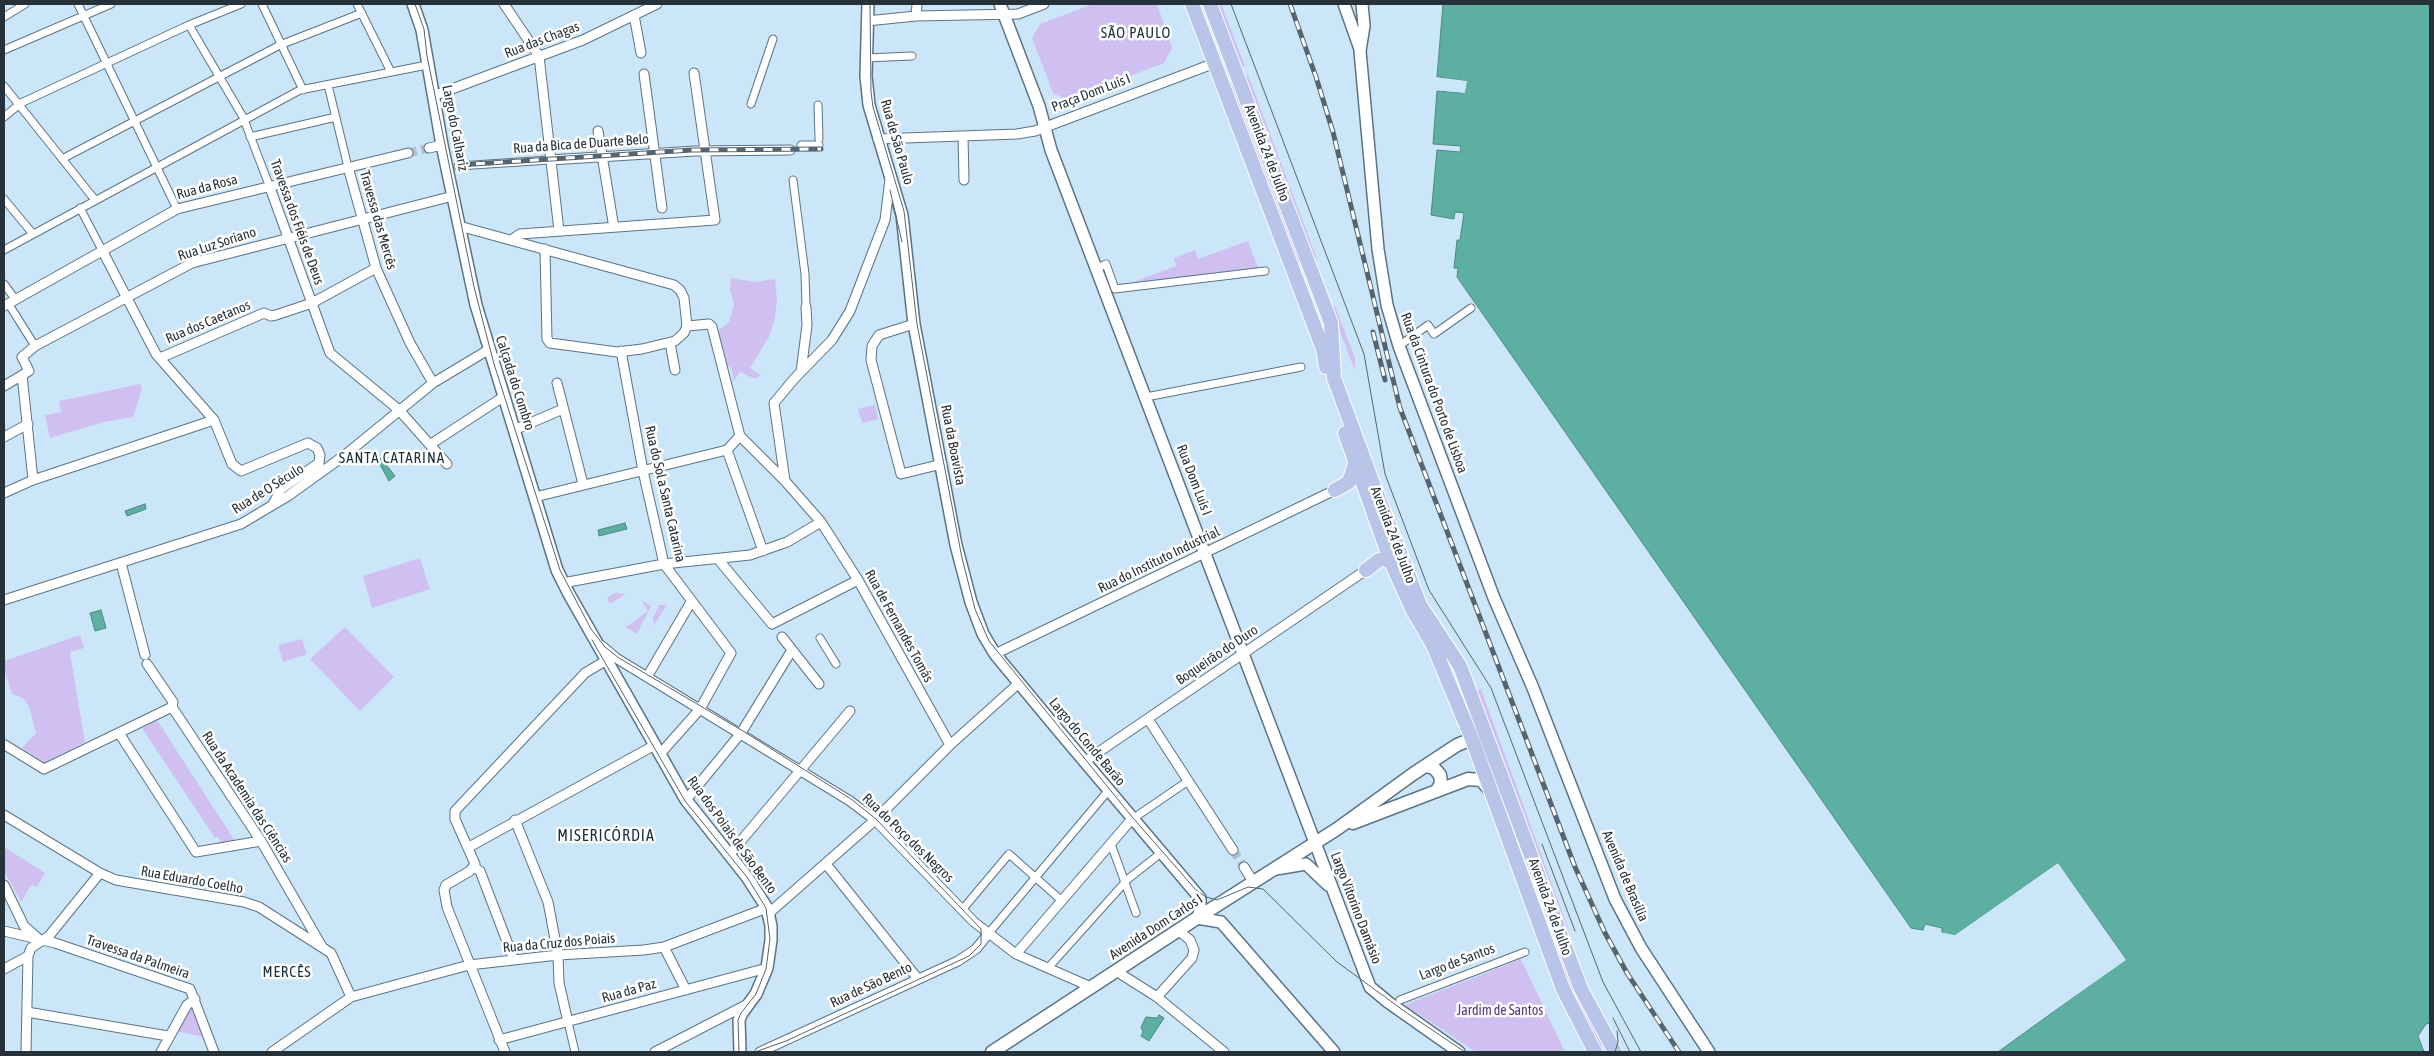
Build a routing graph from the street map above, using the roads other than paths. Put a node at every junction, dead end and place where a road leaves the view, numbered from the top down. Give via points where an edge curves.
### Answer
1 (25, 4) edge
2 (78, 4) edge
3 (111, 4) edge
4 (241, 4) edge
5 (262, 4) edge
6 (357, 4) edge
7 (413, 4) edge
8 (504, 4) edge
9 (868, 4) edge
10 (917, 4) edge
11 (1044, 4) edge
12 (1192, 4) edge
13 (1210, 4) edge
14 (1344, 4) edge
15 (1362, 4) edge
16 (652, 5) edge
17 (1002, 9) edge
18 (362, 13) junction
19 (634, 15) junction
20 (84, 16) junction
21 (916, 16) junction
22 (4, 17) edge
23 (867, 21) junction
24 (189, 25) junction
25 (772, 39) dead end
26 (280, 45) junction
27 (4, 50) edge
28 (1360, 51) junction
29 (640, 53) dead end
30 (540, 56) junction
31 (912, 56) dead end
32 (1231, 56) junction
33 (866, 58) junction
34 (1215, 63) junction
35 (106, 64) junction
36 (427, 65) junction
37 (391, 72) junction
38 (694, 73) dead end
39 (644, 74) dead end
40 (220, 76) junction
41 (328, 85) junction
42 (4, 86) edge
43 (303, 90) junction
44 (433, 96) junction
45 (751, 104) dead end
46 (19, 105) junction
47 (818, 105) dead end
48 (4, 117) edge
49 (336, 117) junction
50 (135, 120) junction
51 (244, 121) junction
52 (1045, 127) junction
53 (598, 131) dead end
54 (963, 136) junction
55 (250, 137) junction
56 (878, 139) junction
57 (442, 145) junction
58 (801, 145) dead end
59 (429, 148) tunnel mouth
60 (790, 150) dead end
61 (705, 152) junction
62 (408, 153) tunnel mouth
63 (654, 154) junction
64 (602, 156) junction
65 (62, 159) junction
66 (550, 160) junction
67 (458, 166) dead end
68 (158, 167) junction
69 (348, 167) junction
70 (891, 176) junction
71 (793, 180) dead end
72 (964, 180) dead end
73 (269, 186) junction
74 (453, 196) junction
75 (897, 198) joint
76 (4, 199) edge
77 (95, 200) junction
78 (80, 208) junction
79 (662, 208) dead end
80 (177, 209) junction
81 (361, 219) junction
82 (613, 222) dead end
83 (459, 226) junction
84 (559, 231) junction
85 (33, 234) junction
86 (288, 237) junction
87 (513, 239) junction
88 (544, 249) junction
89 (4, 250) edge
90 (102, 250) junction
91 (376, 268) junction
92 (1097, 268) junction
93 (1265, 271) dead end
94 (4, 284) edge
95 (127, 296) junction
96 (9, 302) edge
97 (312, 303) junction
98 (806, 307) joint
99 (1471, 308) dead end
100 (914, 324) junction
101 (687, 326) junction
102 (670, 343) junction
103 (35, 346) junction
104 (1399, 346) junction
105 (488, 350) junction
106 (621, 351) junction
107 (160, 358) junction
108 (1301, 367) dead end
109 (675, 370) dead end
110 (801, 372) junction
111 (26, 373) junction
112 (433, 383) junction
113 (557, 383) dead end
114 (4, 386) edge
115 (503, 397) junction
116 (1146, 397) junction
117 (563, 408) junction
118 (399, 410) junction
119 (214, 420) junction
120 (28, 424) junction
121 (514, 430) junction
122 (740, 436) junction
123 (4, 437) edge
124 (431, 444) junction
125 (727, 450) junction
126 (447, 464) dead end
127 (942, 464) junction
128 (1355, 464) junction
129 (643, 470) junction
130 (33, 480) junction
131 (785, 480) junction
132 (582, 484) junction
133 (1335, 490) joint
134 (4, 493) edge
135 (535, 497) junction
136 (272, 506) junction
137 (821, 522) junction
138 (763, 551) junction
139 (1205, 553) junction
140 (718, 559) junction
141 (1391, 562) junction
142 (121, 563) junction
143 (664, 564) junction
144 (1366, 570) joint
145 (561, 580) junction
146 (858, 580) junction
147 (4, 600) edge
148 (691, 602) junction
149 (589, 630) joint
150 (782, 637) dead end
151 (820, 638) dead end
152 (792, 650) junction
153 (996, 654) junction
154 (1243, 654) junction
155 (610, 658) junction
156 (836, 664) dead end
157 (648, 678) junction
158 (1019, 683) junction
159 (819, 684) dead end
160 (1537, 700) joint
161 (172, 707) junction
162 (700, 709) junction
163 (850, 711) dead end
164 (1148, 719) junction
165 (120, 733) junction
166 (742, 733) junction
167 (1472, 739) junction
168 (950, 745) junction
169 (4, 746) edge
170 (658, 749) junction
171 (1492, 750) junction
172 (1084, 762) junction
173 (1425, 766) junction
174 (802, 770) junction
175 (1188, 781) junction
176 (1437, 790) junction
177 (1108, 791) junction
178 (686, 800) junction
179 (1496, 803) junction
180 (4, 815) edge
181 (515, 820) junction
182 (875, 820) junction
183 (1131, 820) junction
184 (1337, 829) junction
185 (261, 841) junction
186 (1315, 843) junction
187 (1111, 844) junction
188 (468, 847) junction
189 (1233, 850) tunnel mouth
190 (1161, 853) junction
191 (730, 854) junction
192 (826, 864) junction
193 (474, 867) junction
194 (1244, 867) tunnel mouth
195 (1276, 869) junction
196 (100, 873) junction
197 (1036, 877) junction
198 (1125, 882) junction
199 (1254, 883) junction
200 (4, 885) edge
201 (1332, 890) junction
202 (1062, 901) junction
203 (962, 910) junction
204 (767, 911) junction
205 (1136, 913) dead end
206 (1196, 918) junction
207 (1178, 930) junction
208 (4, 932) edge
209 (988, 934) junction
210 (40, 940) junction
211 (323, 947) junction
212 (664, 947) junction
213 (1525, 952) dead end
214 (1016, 954) junction
215 (558, 955) junction
216 (28, 956) junction
217 (514, 960) junction
218 (469, 965) junction
219 (767, 968) junction
220 (1048, 968) junction
221 (4, 969) edge
222 (1116, 971) junction
223 (918, 978) junction
224 (1091, 987) junction
225 (686, 990) junction
226 (351, 997) junction
227 (1157, 997) junction
228 (195, 999) junction
229 (1400, 1000) dead end
230 (749, 1004) junction
231 (27, 1012) junction
232 (568, 1022) junction
233 (168, 1036) junction
234 (499, 1040) junction
235 (1212, 1049) edge
236 (26, 1052) edge
237 (161, 1052) edge
238 (214, 1052) edge
239 (272, 1052) edge
240 (505, 1052) edge
241 (575, 1052) edge
242 (655, 1052) edge
243 (740, 1052) edge
244 (760, 1052) edge
245 (992, 1052) edge
246 (1224, 1052) edge
247 (1334, 1052) edge
248 (1459, 1052) edge
249 (1595, 1052) edge
250 (1612, 1052) edge
251 (1709, 1052) edge

1 - 22 street
2 - 20 street
3 - 20 street
4 - 24 street
5 - 26 street
6 - 18 street
7 - 36 street, Largo do Calhariz via 422,30
8 - 30 street
9 - 23 street, Rua de São Paulo
10 - 21 street
11 - 17 street via 1018,14
12 - 34 main road, Avenida 24 de Julho
13 - 32 main road, Avenida 24 de Julho
14 - 28 street, Rua da Cintura do Porto de Lisboa
15 - 28 street, Rua da Cintura do Porto de Lisboa via 1364,26
16 - 19 street, Rua das Chagas
17 - 21 street
17 - 52 street, Praça Dom Luís I
18 - 26 street
18 - 37 street
19 - 29 street
19 - 30 street, Rua das Chagas via 583,40
20 - 27 street
20 - 35 street
21 - 23 street
23 - 33 street, Rua de São Paulo
24 - 35 street
24 - 40 street, Travessa dos Fiéis de Deus
25 - 45 street
26 - 40 street
26 - 43 street
28 - 104 street, Rua da Cintura do Porto de Lisboa via 1378,249
30 - 44 street, Rua das Chagas
30 - 66 street
31 - 33 street
32 - 34 main road
32 - 171 main road, Avenida 24 de Julho via 1331,323 1334,378 1372,481 1420,605 1460,666
33 - 56 street, Rua de São Paulo via 869,105
34 - 52 street, Praça Dom Luís I
34 - 128 main road, Avenida 24 de Julho via 1323,349 1330,387
35 - 46 street
35 - 50 street
36 - 37 street
36 - 44 street, Largo do Calhariz
37 - 41 street
38 - 61 street
39 - 63 street
40 - 50 street
40 - 51 street, Travessa dos Fiéis de Deus
41 - 43 street
41 - 49 street, Travessa das Mercês
42 - 46 street
43 - 51 street
44 - 57 street, Largo do Calhariz
46 - 48 street
46 - 65 street
47 - 58 street via 819,142
49 - 55 street
49 - 69 street, Travessa das Mercês
50 - 65 street
50 - 68 street
51 - 55 street, Travessa dos Fiéis de Deus
51 - 68 street
52 - 54 street via 1017,134
52 - 92 street, Rua Dom Luís I
53 - 64 street
54 - 56 street
54 - 72 street
55 - 73 street, Travessa dos Fiéis de Deus
56 - 70 street, Rua de São Paulo
57 - 59 street
57 - 74 street, Largo do Calhariz
60 - 61 street, Rua da Bica de Duarte Belo
61 - 63 street, Rua da Bica de Duarte Belo
61 - 84 street via 715,220
62 - 69 street, Rua da Rosa
63 - 64 street, Rua da Bica de Duarte Belo
63 - 79 street
64 - 66 street, Rua da Bica de Duarte Belo
64 - 82 street
65 - 77 street
66 - 67 street, Rua da Bica de Duarte Belo
66 - 84 street
68 - 77 street
68 - 80 street
69 - 73 street, Rua da Rosa
69 - 81 street, Travessa das Mercês
70 - 75 street, Rua de São Paulo
70 - 110 street via 884,220 850,311 832,340
71 - 98 street
73 - 80 street, Rua da Rosa
73 - 86 street, Travessa dos Fiéis de Deus
74 - 81 street, Rua Luz Soriano
74 - 83 street, Calçada do Combro
75 - 100 street, Rua da Boavista via 904,231
76 - 85 street
77 - 78 street
78 - 85 street
78 - 90 street
80 - 90 street, Rua da Rosa
81 - 86 street, Rua Luz Soriano
81 - 91 street, Travessa das Mercês
83 - 87 street
83 - 105 street, Calçada do Combro
84 - 87 street via 520,234
85 - 89 street
86 - 95 street, Rua Luz Soriano via 192,263
86 - 97 street, Travessa dos Fiéis de Deus
87 - 88 street
88 - 101 street via 674,285 684,298
88 - 106 street via 548,342
90 - 95 street
90 - 96 street, Rua da Rosa
91 - 97 street, Rua dos Caetanos
91 - 112 street, Travessa das Mercês via 410,343
92 - 93 street via 1106,264 1115,289
92 - 116 street, Rua Dom Luís I
94 - 96 street
95 - 103 street, Rua Luz Soriano
95 - 107 street
96 - 103 street
97 - 107 street, Rua dos Caetanos via 276,315 264,313
97 - 118 street, Travessa dos Fiéis de Deus via 330,353
98 - 110 street
99 - 104 street via 1434,334 1428,326
100 - 127 street, Rua da Boavista
100 - 127 street via 879,335 872,346 870,360 901,474
101 - 102 street via 680,338
101 - 122 street via 709,324 712,327
102 - 106 street
102 - 109 street
103 - 111 street via 22,357
104 - 160 street, Rua da Cintura do Porto de Lisboa via 1494,598
105 - 112 street, Rua de O Século
105 - 115 street, Calçada do Combro
106 - 129 street, Rua do Sol a Santa Catarina
107 - 119 street
108 - 116 street
110 - 131 street via 774,403
111 - 114 street
111 - 120 street
112 - 118 street, Rua de O Século
113 - 117 street
115 - 121 street, Calçada do Combro
115 - 124 street
116 - 139 street, Rua Dom Luís I
117 - 121 street
117 - 132 street
118 - 124 street, Travessa dos Fiéis de Deus
118 - 136 street, Rua de O Século via 345,455
119 - 130 street
119 - 136 street via 232,464 241,470 308,443 317,448 319,463 281,488
120 - 123 street
120 - 130 street
121 - 135 street, Calçada do Combro
122 - 125 street
122 - 131 street, Rua de Fernandes Tomás
124 - 126 street, Travessa dos Fiéis de Deus
125 - 129 street
125 - 138 street
127 - 153 street, Rua da Boavista via 964,578 977,619
128 - 133 main road via 1349,482
128 - 141 main road, Avenida 24 de Julho
129 - 132 street
129 - 143 street, Rua do Sol a Santa Catarina
130 - 134 street
131 - 137 street, Rua de Fernandes Tomás
132 - 135 street
133 - 139 street, Rua do Instituto Industrial
135 - 145 street, Calçada do Combro
136 - 142 street, Rua de O Século via 240,524
137 - 138 street via 787,542
137 - 146 street, Rua de Fernandes Tomás
138 - 140 street
139 - 153 street, Rua do Instituto Industrial
139 - 154 street, Rua Dom Luís I
140 - 143 street
140 - 146 street via 772,624
141 - 144 main road via 1380,560
141 - 167 main road, Avenida 24 de Julho via 1412,609 1433,644
142 - 147 street, Rua de O Século
142 - 161 street, Rua da Academia das Ciências via 146,659
143 - 145 street
143 - 148 street, Rua do Sol a Santa Catarina
144 - 154 street, Boqueirão do Duro
145 - 149 street, Calçada do Combro
146 - 168 street, Rua de Fernandes Tomás
148 - 157 street
148 - 162 street, Rua do Sol a Santa Catarina via 731,653
149 - 155 street, Rua dos Poiais de São Bento
150 - 152 street
151 - 156 street
152 - 159 street
152 - 166 street
153 - 158 street, Rua da Boavista
154 - 164 street, Boqueirão do Duro
154 - 186 street, Rua Dom Luís I
155 - 157 street, Rua do Poço dos Negros
155 - 170 street, Rua dos Poiais de São Bento
155 - 188 street via 585,673 457,808 455,819
157 - 162 street, Rua do Poço dos Negros
158 - 168 street, Rua da Cruz dos Poiais
158 - 172 street, Largo do Conde Barão
160 - 251 street, Avenida de Brasília via 1616,898 1640,948
161 - 165 street
161 - 185 street, Rua da Academia das Ciências
162 - 166 street, Rua do Poço dos Negros
162 - 170 street
163 - 174 street
164 - 172 street, Boqueirão do Duro
164 - 175 street
165 - 169 street via 44,769
165 - 185 street via 196,852
166 - 174 street, Rua do Poço dos Negros
166 - 178 street
167 - 171 main road via 1483,742
167 - 173 main road, Avenida Dom Carlos I via 1460,743
167 - 179 main road, Avenida 24 de Julho
168 - 182 street, Rua da Cruz dos Poiais
170 - 178 street, Rua dos Poiais de São Bento
170 - 181 street
171 - 250 main road, Avenida 24 de Julho via 1581,989
172 - 177 street, Largo do Conde Barão
173 - 176 main road via 1434,768 1442,779
173 - 184 main road, Avenida Dom Carlos I
174 - 182 street, Rua do Poço dos Negros
174 - 191 street
175 - 183 street
175 - 189 street
176 - 179 main road, Avenida Dom Carlos I via 1476,779 1488,787
176 - 184 main road, Avenida Dom Carlos I
177 - 183 street, Largo do Conde Barão
177 - 197 street
178 - 191 street, Rua dos Poiais de São Bento
179 - 249 main road, Avenida 24 de Julho via 1563,989
180 - 196 street, Rua Eduardo Coelho
181 - 188 street
181 - 215 street via 548,902
182 - 192 street, Rua da Cruz dos Poiais
182 - 203 street, Rua do Poço dos Negros
183 - 187 street
183 - 190 street, Largo do Conde Barão
184 - 186 main road, Avenida Dom Carlos I
185 - 211 street, Rua da Academia das Ciências
186 - 195 main road, Avenida Dom Carlos I
186 - 201 street, Largo Vitorino Damásio
187 - 198 street
187 - 202 street
188 - 193 street via 474,858
190 - 198 street
190 - 206 street, Largo do Conde Barão via 1200,898 1200,912
191 - 204 street, Rua dos Poiais de São Bento
192 - 204 street, Rua da Cruz dos Poiais
192 - 223 street
193 - 217 street via 480,871
193 - 218 street via 446,885 445,894
194 - 199 street
195 - 199 main road, Avenida Dom Carlos I
195 - 201 street via 1306,864
196 - 210 street via 49,936
196 - 211 street, Rua Eduardo Coelho via 116,880 244,902 259,907
197 - 202 street
197 - 203 street via 1009,854
197 - 209 street
198 - 205 street
198 - 220 street
199 - 206 main road, Avenida Dom Carlos I
200 - 210 street via 24,926
201 - 248 street, Largo Vitorino Damásio via 1369,984 1377,995
202 - 214 street
203 - 209 street, Rua do Poço dos Negros
204 - 212 street, Rua da Cruz dos Poiais
204 - 219 street, Rua dos Poiais de São Bento via 771,940
206 - 207 main road, Avenida Dom Carlos I
206 - 247 street via 1221,922
207 - 222 main road, Avenida Dom Carlos I
207 - 227 street via 1190,940 1194,950 1192,958
208 - 210 street, Travessa da Palmeira
209 - 214 street, Rua do Poço dos Negros
209 - 223 street, Rua de São Bento via 969,954
210 - 216 street
210 - 228 street, Travessa da Palmeira via 185,986
211 - 226 street, Rua Eduardo Coelho via 335,958
212 - 215 street, Rua da Cruz dos Poiais
212 - 225 street
213 - 229 street, Largo de Santos
214 - 220 street, Rua do Poço dos Negros
215 - 217 street, Rua da Cruz dos Poiais
215 - 232 street via 559,983
216 - 221 street
216 - 231 street
217 - 218 street, Rua da Cruz dos Poiais
218 - 226 street, Rua da Cruz dos Poiais
218 - 234 street
219 - 225 street, Rua da Paz
219 - 230 street, Rua dos Poiais de São Bento
220 - 224 street, Rua do Poço dos Negros
222 - 224 main road, Avenida Dom Carlos I
222 - 227 street
223 - 244 street, Rua de São Bento
224 - 245 main road, Avenida Dom Carlos I
225 - 232 street, Rua da Paz
226 - 239 street, Rua da Cruz dos Poiais
227 - 235 street
228 - 233 street via 187,1005
228 - 238 street, Travessa da Palmeira
230 - 242 street
230 - 243 street, Rua dos Poiais de São Bento via 739,1020
231 - 233 street
231 - 236 street
232 - 234 street, Rua da Paz
232 - 241 street
233 - 237 street
234 - 240 street
235 - 246 street

